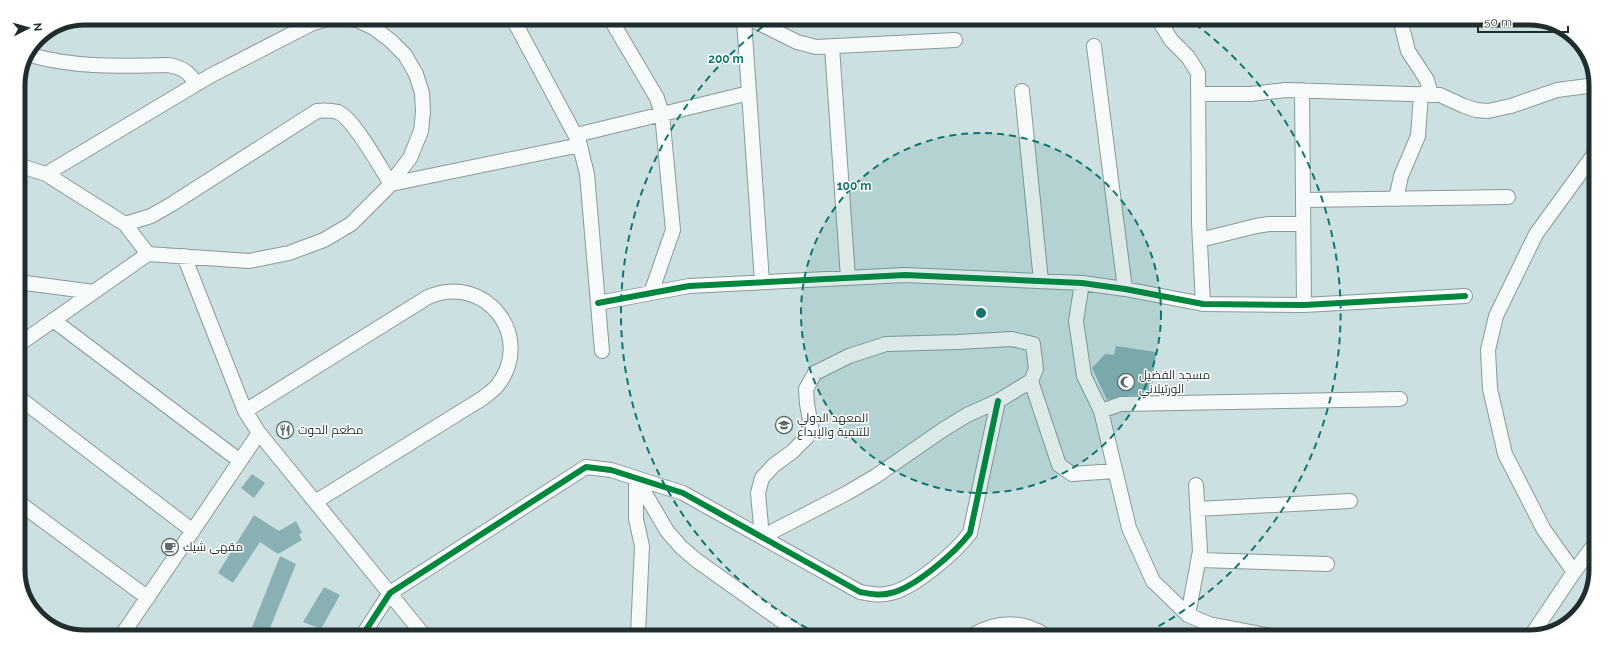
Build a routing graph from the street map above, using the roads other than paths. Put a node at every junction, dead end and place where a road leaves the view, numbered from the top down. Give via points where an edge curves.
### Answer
1 (309, 25) edge
2 (368, 25) edge
3 (516, 25) edge
4 (614, 25) edge
5 (744, 25) edge
6 (763, 25) edge
7 (1162, 25) edge
8 (1402, 25) edge
9 (955, 40) dead end
10 (1094, 46) dead end
11 (832, 47) junction
12 (33, 56) edge
13 (197, 84) junction
14 (1589, 86) edge
15 (1302, 90) junction
16 (1022, 91) dead end
17 (749, 93) junction
18 (1199, 94) junction
19 (1426, 94) junction
20 (662, 114) junction
21 (578, 140) junction
22 (1589, 161) edge
23 (25, 167) edge
24 (46, 174) junction
25 (391, 184) junction
26 (1508, 197) dead end
27 (1396, 199) junction
28 (1303, 200) junction
29 (125, 224) junction
30 (1303, 224) junction
31 (1200, 240) junction
32 (148, 254) junction
33 (184, 256) junction
34 (848, 278) junction
35 (1041, 281) junction
36 (762, 282) junction
37 (1082, 282) junction
38 (25, 283) edge
39 (1126, 289) junction
40 (94, 292) junction
41 (651, 293) junction
42 (1465, 296) dead end
43 (598, 303) junction
44 (1203, 304) junction
45 (1304, 305) junction
46 (53, 320) junction
47 (25, 340) edge
48 (602, 351) dead end
49 (1031, 381) junction
50 (1400, 399) dead end
51 (998, 400) junction
52 (25, 402) edge
53 (245, 411) junction
54 (1101, 411) junction
55 (259, 433) junction
56 (240, 461) junction
57 (1115, 471) junction
58 (636, 478) junction
59 (1196, 485) dead end
60 (1350, 501) dead end
61 (315, 502) junction
62 (25, 507) edge
63 (1198, 509) junction
64 (193, 531) junction
65 (762, 537) junction
66 (1589, 552) edge
67 (1199, 560) junction
68 (1327, 564) dead end
69 (1574, 572) junction
70 (390, 594) junction
71 (148, 598) junction
72 (1188, 615) junction
73 (1536, 629) edge
74 (125, 630) edge
75 (366, 630) edge
76 (420, 630) edge
77 (638, 630) edge
78 (794, 630) edge
79 (984, 630) edge
80 (1035, 630) edge
81 (1240, 630) edge

1 - 13 street
2 - 25 street via 391,41 405,56 416,74 422,93 421,131 410,158
3 - 21 street
4 - 20 street via 657,98
5 - 17 street
6 - 11 street via 797,42 816,47
7 - 18 street via 1198,73
8 - 19 street via 1408,51 1427,80
9 - 11 street
10 - 39 street
11 - 34 street
12 - 13 street via 78,65 168,65 188,72
13 - 24 street
14 - 19 street via 1556,90 1488,111 1464,106 1440,95
15 - 18 street
15 - 19 street
15 - 28 street
16 - 35 street
17 - 20 street
17 - 36 street
18 - 31 street
19 - 27 street via 1418,136 1401,176
20 - 21 street
20 - 41 street via 673,230
21 - 25 street
21 - 43 street via 587,174
22 - 69 street via 1536,234 1496,316 1488,350 1490,389 1505,454 1544,530
23 - 24 street
24 - 29 street
25 - 29 street via 349,121 339,113 317,111 172,204 151,216
25 - 33 street via 351,224 324,240 290,253 249,260
26 - 27 street
27 - 28 street
28 - 30 street
29 - 32 street
30 - 31 street via 1256,226
30 - 45 street
31 - 44 street
32 - 33 street
32 - 40 street
33 - 53 street
34 - 35 street via 905,275
34 - 36 street
35 - 37 street
36 - 41 street via 689,286
37 - 39 street
37 - 54 street via 1076,321 1084,376
38 - 40 street
39 - 44 street
40 - 46 street
41 - 43 street
42 - 45 street
43 - 48 street
44 - 45 street
46 - 47 street
46 - 56 street
49 - 51 street
49 - 57 street via 1059,465 1072,474
49 - 65 street via 1036,369 1033,344 1012,339 886,344 849,356 815,373 806,389 811,426 806,437 762,478 758,493
50 - 54 street via 1121,404
51 - 65 street via 955,422 847,493
51 - 65 street via 970,533 964,542 919,580 892,593 875,595 860,592
52 - 64 street
53 - 55 street
53 - 61 street via 438,293 448,291 471,294 491,305 500,314 507,325 511,351 504,375 496,387 483,398
54 - 57 street
55 - 56 street
55 - 61 street
56 - 64 street
57 - 72 street via 1129,528 1153,581
58 - 65 street via 683,493
58 - 70 street via 611,470 586,467
58 - 77 street via 636,519 642,546
58 - 78 street via 667,531 681,547
59 - 63 street
60 - 63 street
61 - 70 street
62 - 71 street
63 - 67 street
64 - 71 street
66 - 69 street
67 - 68 street
67 - 72 street
69 - 73 street
70 - 75 street
70 - 76 street
71 - 74 street
72 - 81 street via 1209,624
79 - 80 street via 993,626 1020,624

